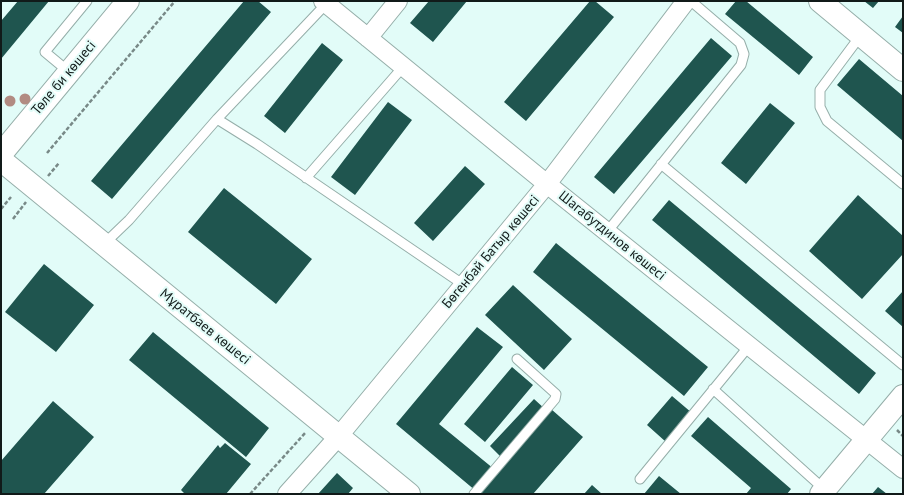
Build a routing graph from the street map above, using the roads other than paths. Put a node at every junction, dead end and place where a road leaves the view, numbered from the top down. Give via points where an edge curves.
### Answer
1 (87, 1) edge
2 (398, 1) edge
3 (686, 1) edge
4 (691, 1) edge
5 (820, 1) edge
6 (124, 2) edge
7 (325, 2) edge
8 (861, 35) junction
9 (368, 38) junction
10 (404, 67) junction
11 (903, 70) edge
12 (69, 72) junction
13 (217, 119) junction
14 (1, 154) edge
15 (1, 160) edge
16 (661, 164) junction
17 (306, 178) junction
18 (547, 184) junction
19 (903, 184) edge
20 (607, 232) junction
21 (104, 244) junction
22 (464, 285) junction
23 (749, 346) junction
24 (517, 360) dead end
25 (903, 365) edge
26 (713, 389) junction
27 (903, 396) edge
28 (338, 437) junction
29 (867, 440) junction
30 (903, 470) edge
31 (640, 479) dead end
32 (823, 492) edge
33 (287, 494) edge
34 (409, 494) edge
35 (474, 494) edge

1 - 12 lane via 45,52
2 - 9 street
3 - 18 street, Бөгенбай Батыр көшесі
4 - 16 lane via 740,43 744,54 741,65
5 - 8 street
6 - 12 street, Төле би көшесі
7 - 9 street, Шагабутдинов көшесі
7 - 13 lane
8 - 11 street
8 - 19 lane via 820,90 820,107 826,121
9 - 10 street, Шагабутдинов көшесі
10 - 17 lane
10 - 18 street, Шагабутдинов көшесі
12 - 14 street, Төле би көшесі
13 - 17 lane
13 - 21 lane via 129,220
15 - 21 street, Мұратбаев көшесі
16 - 20 lane
16 - 25 lane
17 - 22 lane
18 - 20 street, Шагабутдинов көшесі
18 - 22 street, Бөгенбай Батыр көшесі
20 - 23 street, Шагабутдинов көшесі
21 - 28 street, Мұратбаев көшесі
22 - 28 street, Бөгенбай Батыр көшесі
23 - 26 lane
23 - 29 street, Шагабутдинов көшесі
24 - 35 lane via 556,394 556,399
26 - 31 lane
26 - 32 lane
27 - 29 street
28 - 33 street, Бөгенбай Батыр көшесі
28 - 34 street, Мұратбаев көшесі
29 - 30 street, Шагабутдинов көшесі
29 - 32 street

